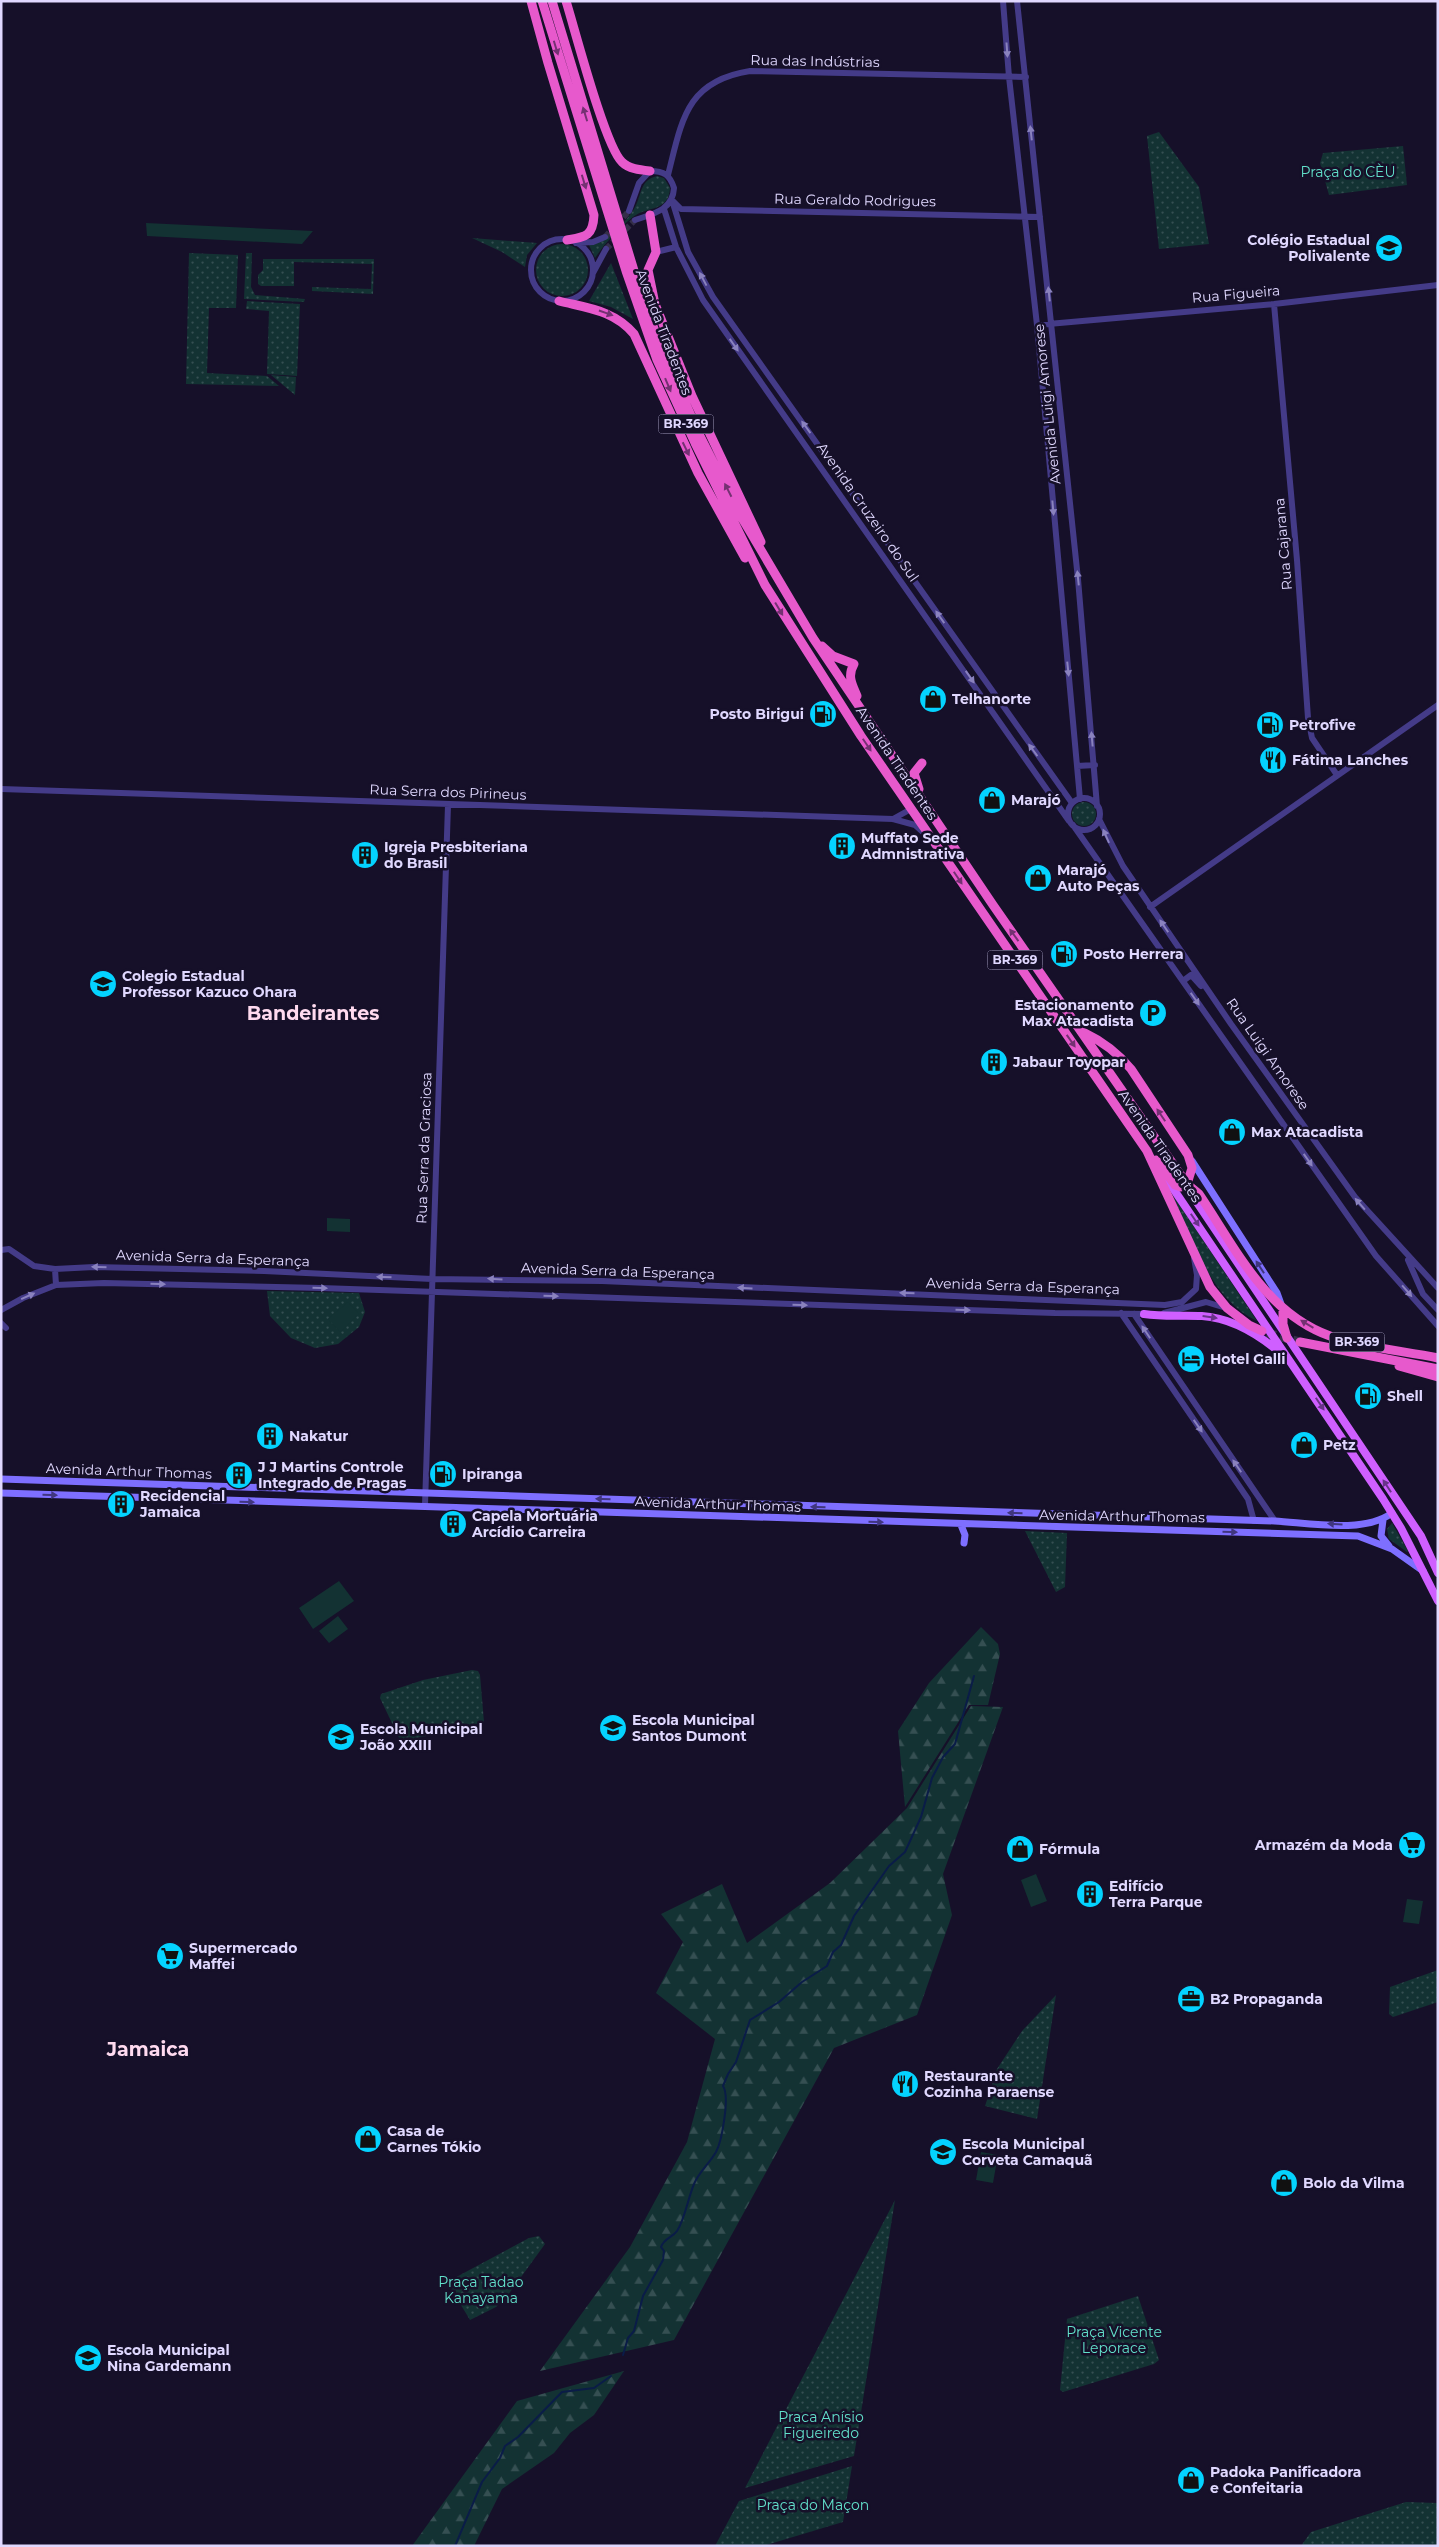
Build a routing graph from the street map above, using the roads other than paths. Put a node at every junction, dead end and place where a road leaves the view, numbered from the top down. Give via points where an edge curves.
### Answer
1 (531, 1) edge
2 (542, 1) edge
3 (552, 1) edge
4 (566, 1) edge
5 (1003, 1) edge
6 (1017, 1) edge
7 (1009, 76) junction
8 (1026, 77) junction
9 (650, 171) junction
10 (668, 175) junction
11 (672, 200) junction
12 (664, 209) junction
13 (629, 211) tunnel mouth
14 (650, 215) junction
15 (1026, 217) junction
16 (1040, 217) junction
17 (635, 220) tunnel mouth
18 (605, 237) tunnel mouth
19 (566, 240) junction
20 (576, 243) junction
21 (676, 247) junction
22 (606, 249) tunnel mouth
23 (656, 252) junction
24 (592, 274) junction
25 (1438, 285) edge
26 (559, 301) junction
27 (718, 304) junction
28 (1274, 304) junction
29 (706, 305) junction
30 (1052, 323) junction
31 (1037, 325) junction
32 (774, 575) junction
33 (765, 584) junction
34 (812, 638) junction
35 (1438, 705) edge
36 (871, 726) junction
37 (922, 763) dead end
38 (1095, 764) junction
39 (1077, 766) junction
40 (1337, 776) junction
41 (1, 789) edge
42 (1080, 798) junction
43 (1072, 804) junction
44 (448, 805) junction
45 (1097, 806) junction
46 (911, 809) junction
47 (931, 814) junction
48 (893, 818) junction
49 (1099, 819) junction
50 (1071, 823) junction
51 (939, 850) junction
52 (970, 870) junction
53 (1150, 907) junction
54 (1183, 982) junction
55 (1215, 1001) junction
56 (1082, 1032) junction
57 (1100, 1040) junction
58 (1110, 1071) junction
59 (1147, 1151) junction
60 (1188, 1155) junction
61 (1187, 1184) junction
62 (1, 1250) edge
63 (1193, 1252) junction
64 (1407, 1256) junction
65 (55, 1269) junction
66 (432, 1279) junction
67 (56, 1285) junction
68 (1438, 1288) edge
69 (432, 1292) junction
70 (1227, 1308) junction
71 (1282, 1309) junction
72 (1, 1310) edge
73 (1438, 1310) edge
74 (1121, 1313) junction
75 (1134, 1314) junction
76 (1144, 1314) junction
77 (1438, 1326) edge
78 (1262, 1331) tunnel mouth
79 (1287, 1338) junction
80 (1300, 1342) tunnel mouth
81 (1360, 1354) junction
82 (1438, 1358) edge
83 (1294, 1366) junction
84 (1438, 1369) edge
85 (1314, 1376) junction
86 (1438, 1377) edge
87 (1193, 1401) junction
88 (1185, 1407) junction
89 (1, 1479) edge
90 (1, 1493) edge
91 (425, 1493) junction
92 (621, 1500) junction
93 (734, 1504) junction
94 (425, 1505) junction
95 (844, 1507) junction
96 (621, 1512) junction
97 (994, 1513) junction
98 (1392, 1513) junction
99 (1049, 1514) junction
100 (734, 1517) junction
101 (844, 1520) junction
102 (1383, 1520) junction
103 (1254, 1521) junction
104 (1275, 1521) junction
105 (1316, 1523) junction
106 (961, 1525) junction
107 (981, 1526) junction
108 (1049, 1526) junction
109 (1254, 1533) junction
110 (1286, 1534) junction
111 (1421, 1536) junction
112 (964, 1543) dead end
113 (1392, 1549) junction
114 (1424, 1572) junction
115 (1438, 1573) edge
116 (1438, 1601) edge

1 -> 19 highway via 594,215 594,227 588,234
2 -> 33 highway, Avenida Tiradentes / BR-369 via 654,352
32 -> 3 highway, Avenida Tiradentes / BR-369 via 708,450 661,348 639,287
4 - 9 highway via 617,156 629,168
5 -> 7 street, Avenida Luigi Amorese
6 - 8 street, Avenida Luigi Amorese
7 - 8 street, Rua das Indústrias
7 - 10 street, Rua das Indústrias via 750,71 729,74 706,87 687,108
7 - 15 street, Avenida Luigi Amorese
16 -> 8 street, Avenida Luigi Amorese
9 - 10 street
9 - 13 street via 639,183
10 - 11 street, Avenida Cruzeiro do Sul via 674,188
11 - 12 street
11 - 15 street, Rua Geraldo Rodrigues via 681,209
27 -> 11 street, Avenida Cruzeiro do Sul via 688,252
12 - 14 street
12 - 21 street, Avenida Cruzeiro do Sul
14 - 17 street
14 - 23 highway
15 - 16 street, Rua Geraldo Rodrigues
15 - 31 street, Avenida Luigi Amorese
30 -> 16 street, Avenida Luigi Amorese
18 - 20 street
19 - 20 street
19 - 26 street via 553,240 542,246 531,266 537,288 544,296
20 - 24 street via 589,256
21 - 23 street
21 - 29 street, Avenida Cruzeiro do Sul
22 - 24 street
23 - 32 highway via 648,270 655,304 692,396 754,524
24 - 26 street via 581,294 571,300
25 - 28 street, Rua Figueira
26 -> 33 highway via 612,314 634,334 720,516
27 - 29 street
43 -> 27 street, Avenida Cruzeiro do Sul
28 - 30 street, Rua Figueira
28 - 40 street, Rua Cajarana via 1308,718 1312,738
29 -> 50 street, Avenida Cruzeiro do Sul
30 - 31 street, Rua Figueira
38 -> 30 street, Avenida Luigi Amorese
31 -> 39 street, Avenida Luigi Amorese
32 - 34 highway, Avenida Tiradentes / BR-369
33 -> 46 highway, Avenida Tiradentes / BR-369 via 806,652
34 - 36 highway, Avenida Tiradentes / BR-369
34 - 36 highway via 833,656 854,664 850,680
35 - 40 street
36 - 47 highway, Avenida Tiradentes / BR-369
37 - 47 highway via 917,766 914,777
38 - 39 street
38 - 45 street, Avenida Luigi Amorese
39 - 42 street, Avenida Luigi Amorese
40 - 53 street
41 - 44 street, Rua Serra dos Pirineus
42 - 43 street
42 - 45 street via 1090,799
43 - 50 street via 1068,812
44 - 48 street, Rua Serra dos Pirineus
44 - 66 street, Rua Serra da Graciosa
45 - 49 street
46 - 48 street
46 - 51 highway, Avenida Tiradentes / BR-369
46 - 52 highway via 924,812 943,840
47 - 52 highway, Avenida Tiradentes / BR-369
48 - 51 street via 915,825
49 - 50 street via 1093,827 1082,830
53 -> 49 street, Rua Luigi Amorese via 1113,850
50 - 54 street, Rua Luigi Amorese
51 -> 59 highway, Avenida Tiradentes / BR-369
56 -> 52 highway, Avenida Tiradentes / BR-369
55 -> 53 street, Rua Luigi Amorese
54 - 55 street via 1191,975
54 -> 77 street, Rua Luigi Amorese via 1376,1256
64 -> 55 street, Rua Luigi Amorese via 1355,1197
56 - 57 highway
56 - 58 highway, Avenida Tiradentes / BR-369
57 - 58 highway
60 -> 57 highway via 1122,1058
58 - 61 highway, Avenida Tiradentes / BR-369
59 - 61 highway via 1175,1184 1181,1187
59 - 63 highway, BR-369
59 -> 83 main road, Avenida Tiradentes
60 - 61 highway via 1192,1168
71 -> 60 main road via 1277,1293
61 - 71 highway, BR-369 via 1199,1194 1266,1293
61 - 79 main road, Avenida Tiradentes
62 - 65 street, Avenida Serra da Esperança via 9,1249 34,1266
63 -> 66 street, Avenida Serra da Esperança via 1196,1289 1189,1298 1174,1304 602,1281
63 - 70 highway, BR-369 via 1210,1287
64 - 68 street, Rua Luigi Amorese
64 - 73 street via 1424,1294
66 -> 65 street, Avenida Serra da Esperança via 264,1271
65 - 67 street
66 - 69 street, Rua Serra da Graciosa
67 -> 69 street, Avenida Serra da Esperança via 137,1283
72 -> 67 street, Avenida Serra da Esperança
69 -> 74 street, Avenida Serra da Esperança
69 - 91 street, Rua Serra da Graciosa
70 - 76 street, Avenida Serra da Esperança via 1206,1302 1167,1313
70 - 78 highway, BR-369
71 - 79 highway
82 -> 71 highway, BR-369 via 1332,1337
74 - 75 street, Avenida Serra da Esperança
74 - 88 street
75 - 76 street, Avenida Serra da Esperança
87 -> 75 street
76 -> 83 main road via 1166,1318 1210,1317 1231,1322 1265,1341
79 - 85 main road, Avenida Tiradentes
80 - 81 highway, BR-369
81 - 84 highway, BR-369
81 - 86 highway
83 - 85 main road via 1305,1368
83 -> 98 main road, Avenida Tiradentes
111 -> 85 main road, Avenida Tiradentes
87 - 88 street
104 -> 87 street
88 -> 103 street via 1248,1499
89 - 91 main road, Avenida Arthur Thomas
90 -> 94 main road, Avenida Arthur Thomas via 301,1504
92 -> 91 main road, Avenida Arthur Thomas
91 - 94 street, Rua Serra da Graciosa
92 - 93 main road, Avenida Arthur Thomas
92 - 96 main road
95 -> 93 main road, Avenida Arthur Thomas
93 - 100 main road
94 - 96 main road, Avenida Arthur Thomas
95 - 97 main road, Avenida Arthur Thomas
95 - 101 main road
96 - 100 main road, Avenida Arthur Thomas
99 -> 97 main road, Avenida Arthur Thomas
97 - 107 main road
98 - 102 main road
98 - 111 main road via 1402,1515
98 - 114 main road, Avenida Tiradentes
99 - 103 main road, Avenida Arthur Thomas
99 - 108 main road
100 - 101 main road, Avenida Arthur Thomas
101 -> 106 main road, Avenida Arthur Thomas
102 -> 105 main road, Avenida Arthur Thomas via 1342,1525
102 - 113 main road via 1381,1536
103 - 104 main road, Avenida Arthur Thomas
103 - 109 main road
104 - 105 main road, Avenida Arthur Thomas
105 - 110 main road via 1312,1529
106 - 107 main road, Avenida Arthur Thomas
106 - 112 main road
107 - 108 main road, Avenida Arthur Thomas
108 -> 109 main road, Avenida Arthur Thomas
109 - 110 main road, Avenida Arthur Thomas
110 - 113 main road, Avenida Arthur Thomas via 1358,1536
111 - 115 main road, Avenida Tiradentes
113 - 114 main road, Avenida Arthur Thomas
114 - 116 main road, Avenida Tiradentes

